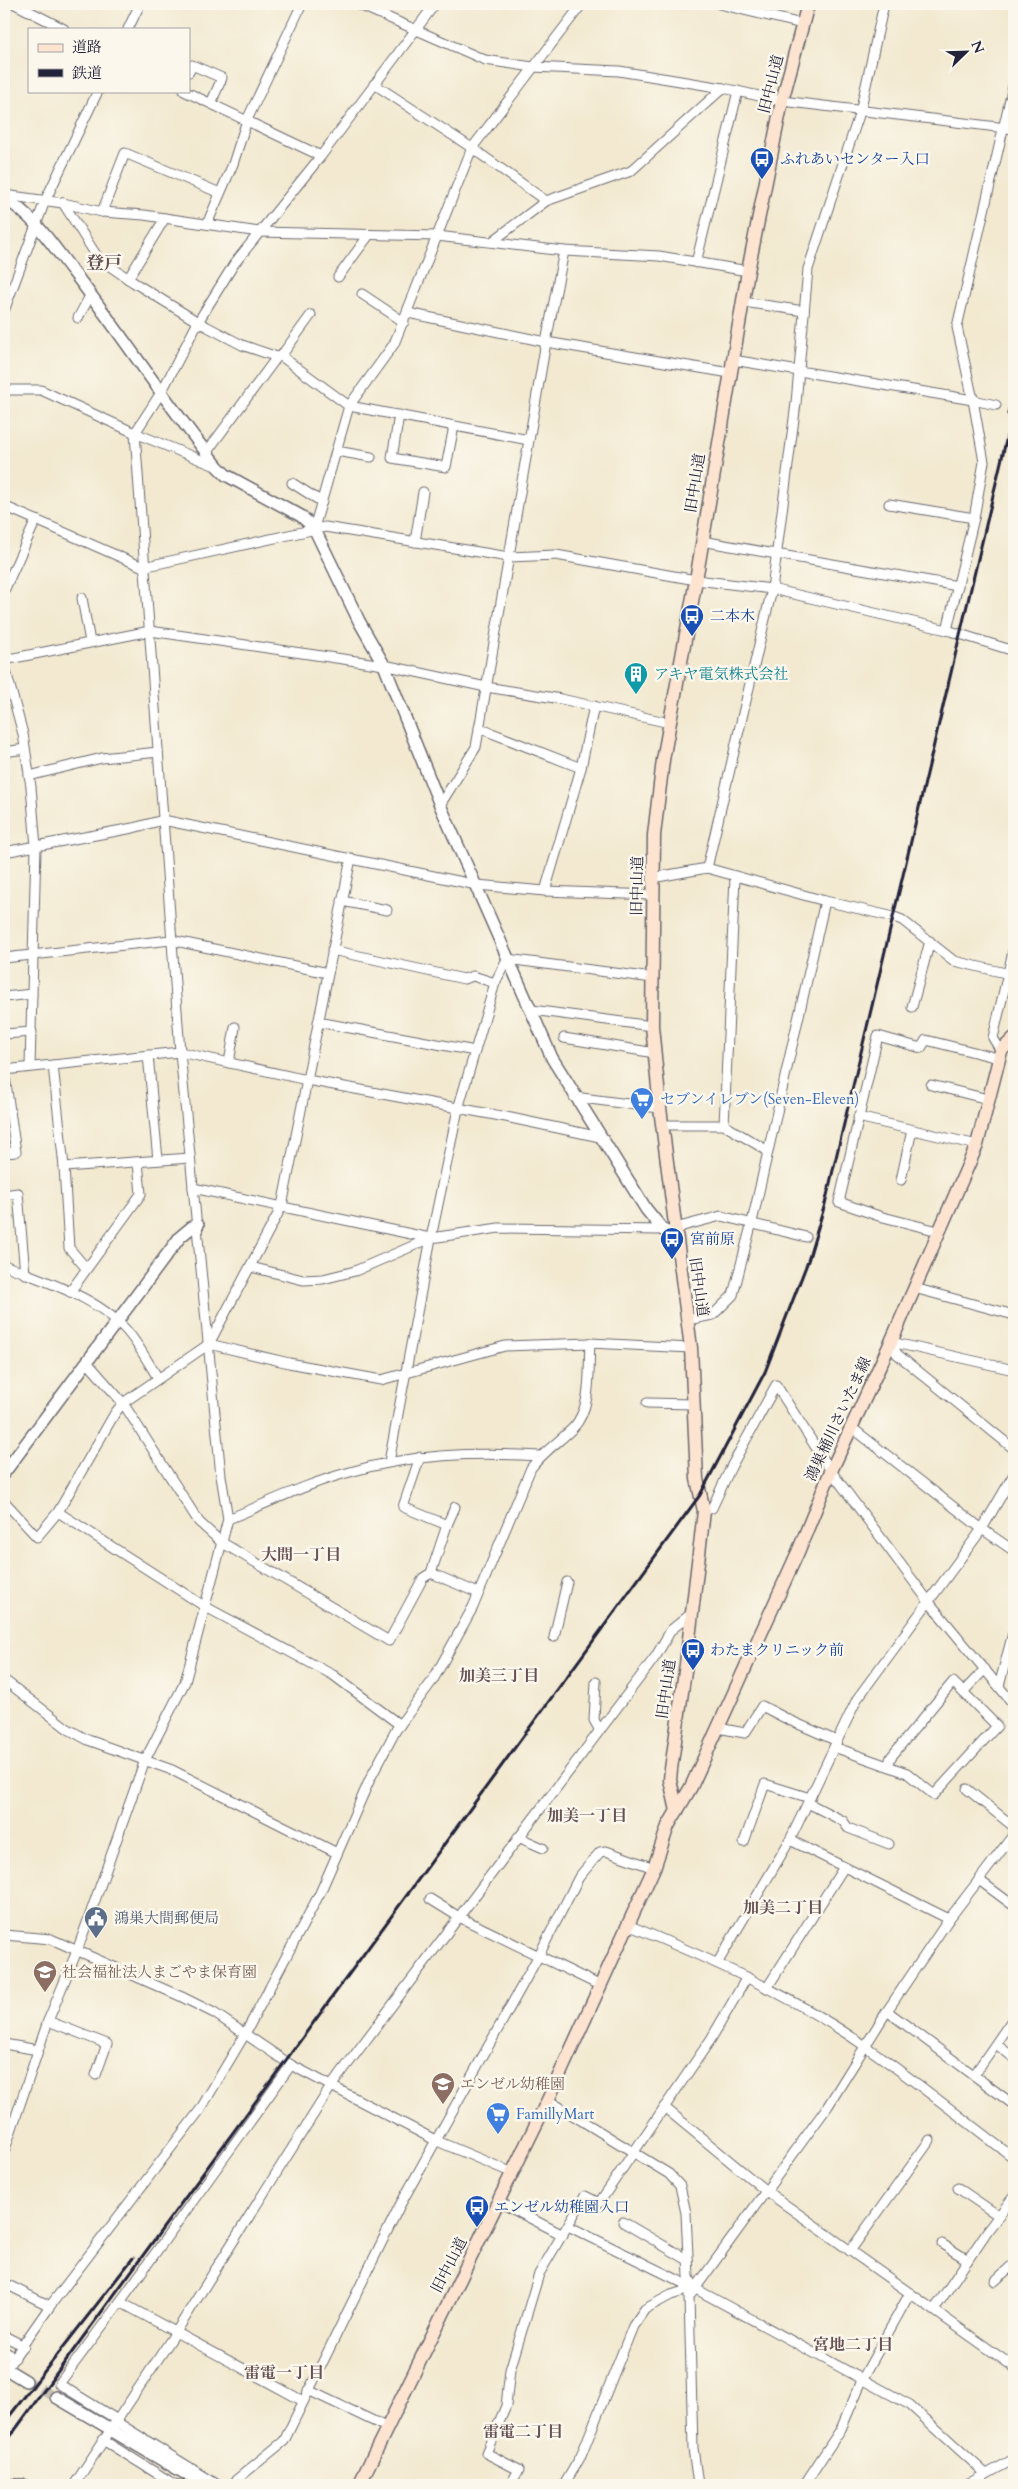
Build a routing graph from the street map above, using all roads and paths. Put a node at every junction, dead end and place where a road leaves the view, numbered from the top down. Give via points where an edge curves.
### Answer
1 (15, 4) edge
2 (140, 4) edge
3 (302, 4) edge
4 (357, 4) edge
5 (435, 4) edge
6 (582, 4) edge
7 (723, 4) edge
8 (808, 4) edge
9 (884, 4) edge
10 (802, 24) junction
11 (62, 28) edge
12 (128, 28) edge
13 (416, 30) junction
14 (533, 67) junction
15 (190, 70) edge
16 (1014, 82) edge
17 (374, 84) junction
18 (723, 88) junction
19 (738, 91) junction
20 (98, 92) edge
21 (186, 92) edge
22 (782, 101) junction
23 (211, 103) junction
24 (860, 112) junction
25 (247, 120) junction
26 (1009, 129) edge
27 (472, 148) junction
28 (321, 156) junction
29 (220, 193) junction
30 (4, 197) edge
31 (45, 201) junction
32 (546, 201) junction
33 (62, 203) junction
34 (102, 212) junction
35 (165, 218) junction
36 (207, 224) junction
37 (36, 225) junction
38 (259, 232) junction
39 (368, 235) junction
40 (437, 236) junction
41 (493, 242) junction
42 (564, 251) junction
43 (696, 263) junction
44 (748, 271) junction
45 (338, 277) dead end
46 (128, 279) junction
47 (91, 294) junction
48 (362, 294) dead end
49 (743, 302) junction
50 (4, 311) edge
51 (804, 311) junction
52 (408, 313) junction
53 (311, 315) dead end
54 (78, 318) dead end
55 (198, 322) junction
56 (404, 322) junction
57 (546, 342) junction
58 (279, 357) junction
59 (732, 367) junction
60 (799, 371) junction
61 (4, 390) edge
62 (162, 391) junction
63 (973, 400) junction
64 (996, 405) dead end
65 (349, 406) junction
66 (399, 415) junction
67 (454, 426) junction
68 (135, 433) junction
69 (529, 440) junction
70 (336, 451) junction
71 (206, 453) junction
72 (371, 458) dead end
73 (218, 467) junction
74 (292, 483) dead end
75 (423, 492) dead end
76 (322, 502) junction
77 (889, 504) dead end
78 (4, 506) edge
79 (974, 518) junction
80 (36, 520) junction
81 (314, 528) junction
82 (702, 541) junction
83 (415, 542) junction
84 (776, 553) junction
85 (508, 557) junction
86 (143, 567) junction
87 (696, 580) junction
88 (958, 586) junction
89 (772, 589) junction
90 (4, 591) edge
91 (82, 598) dead end
92 (947, 630) junction
93 (150, 632) junction
94 (90, 642) junction
95 (1014, 651) edge
96 (4, 660) edge
97 (4, 664) edge
98 (384, 665) junction
99 (486, 688) junction
100 (594, 706) junction
101 (670, 724) junction
102 (479, 728) junction
103 (25, 749) junction
104 (4, 752) edge
105 (158, 752) junction
106 (581, 768) junction
107 (29, 776) junction
108 (440, 805) junction
109 (163, 820) junction
110 (36, 846) junction
111 (4, 852) edge
112 (351, 858) junction
113 (707, 868) junction
114 (735, 877) junction
115 (652, 878) junction
116 (477, 885) junction
117 (545, 891) junction
118 (652, 895) junction
119 (342, 900) junction
120 (825, 901) junction
121 (387, 910) dead end
122 (171, 940) junction
123 (930, 941) junction
124 (1014, 947) edge
125 (332, 950) junction
126 (34, 955) junction
127 (4, 958) edge
128 (507, 958) junction
129 (328, 973) junction
130 (1011, 974) edge
131 (653, 978) junction
132 (495, 983) junction
133 (32, 994) junction
134 (4, 997) edge
135 (912, 1007) dead end
136 (532, 1010) junction
137 (318, 1022) junction
138 (652, 1026) junction
139 (235, 1027) dead end
140 (32, 1032) junction
141 (4, 1034) edge
142 (564, 1038) dead end
143 (1014, 1038) edge
144 (475, 1051) junction
145 (180, 1052) junction
146 (655, 1053) junction
147 (999, 1054) junction
148 (148, 1056) junction
149 (229, 1063) junction
150 (52, 1065) junction
151 (30, 1067) junction
152 (4, 1070) edge
153 (307, 1080) junction
154 (931, 1085) dead end
155 (574, 1096) junction
156 (988, 1099) junction
157 (660, 1108) junction
158 (458, 1109) junction
159 (858, 1117) junction
160 (662, 1125) junction
161 (724, 1125) junction
162 (912, 1130) junction
163 (600, 1137) junction
164 (977, 1145) junction
165 (768, 1151) junction
166 (4, 1153) edge
167 (190, 1158) junction
168 (158, 1160) junction
169 (138, 1162) junction
170 (64, 1167) junction
171 (901, 1180) dead end
172 (193, 1188) junction
173 (4, 1195) edge
174 (282, 1206) junction
175 (752, 1222) junction
176 (198, 1225) junction
177 (669, 1231) junction
178 (938, 1231) junction
179 (806, 1237) dead end
180 (430, 1238) junction
181 (4, 1265) edge
182 (251, 1267) junction
183 (86, 1268) junction
184 (25, 1274) junction
185 (914, 1288) junction
186 (70, 1292) junction
187 (1014, 1315) edge
188 (687, 1320) junction
189 (117, 1321) junction
190 (891, 1342) junction
191 (590, 1343) junction
192 (209, 1344) junction
193 (691, 1348) junction
194 (87, 1362) junction
195 (1014, 1370) edge
196 (406, 1371) junction
197 (158, 1378) junction
198 (124, 1403) junction
199 (647, 1403) dead end
200 (694, 1404) junction
201 (852, 1427) junction
202 (1014, 1449) edge
203 (540, 1456) junction
204 (420, 1457) junction
205 (389, 1462) junction
206 (831, 1471) junction
207 (4, 1473) edge
208 (1014, 1474) edge
209 (4, 1501) edge
210 (455, 1506) dead end
211 (704, 1511) junction
212 (58, 1512) junction
213 (228, 1518) junction
214 (447, 1525) junction
215 (982, 1529) junction
216 (220, 1542) junction
217 (1014, 1551) edge
218 (431, 1573) junction
219 (567, 1582) dead end
220 (478, 1593) junction
221 (930, 1602) junction
222 (204, 1606) junction
223 (692, 1613) junction
224 (1013, 1633) edge
225 (554, 1637) dead end
226 (985, 1670) junction
227 (4, 1682) edge
228 (596, 1682) dead end
229 (999, 1686) junction
230 (963, 1692) junction
231 (1014, 1705) edge
232 (400, 1725) junction
233 (718, 1728) junction
234 (599, 1729) junction
235 (836, 1744) junction
236 (145, 1760) junction
237 (888, 1766) junction
238 (967, 1789) dead end
239 (809, 1800) junction
240 (677, 1811) junction
241 (1014, 1827) edge
242 (1014, 1834) edge
243 (518, 1837) junction
244 (790, 1840) junction
245 (744, 1842) dead end
246 (889, 1844) dead end
247 (543, 1848) dead end
248 (337, 1852) junction
249 (844, 1867) junction
250 (654, 1868) junction
251 (979, 1880) junction
252 (430, 1899) dead end
253 (1014, 1906) edge
254 (459, 1917) junction
255 (949, 1919) junction
256 (628, 1925) junction
257 (4, 1935) edge
258 (77, 1951) junction
259 (540, 1955) junction
260 (718, 1962) junction
261 (747, 1977) junction
262 (601, 1986) junction
263 (767, 1988) junction
264 (887, 2011) junction
265 (1014, 2017) edge
266 (48, 2022) junction
267 (245, 2034) junction
268 (4, 2044) edge
269 (996, 2044) junction
270 (865, 2046) junction
271 (38, 2050) junction
272 (1014, 2058) edge
273 (291, 2065) junction
274 (96, 2075) dead end
275 (974, 2075) junction
276 (332, 2085) junction
277 (548, 2100) junction
278 (1014, 2105) edge
279 (664, 2107) junction
280 (930, 2140) dead end
281 (437, 2141) junction
282 (4, 2152) edge
283 (633, 2152) junction
284 (1014, 2158) edge
285 (513, 2173) junction
286 (958, 2188) dead end
287 (766, 2192) junction
288 (1014, 2196) edge
289 (499, 2202) junction
290 (999, 2216) junction
291 (623, 2222) dead end
292 (565, 2231) junction
293 (942, 2244) dead end
294 (850, 2251) junction
295 (688, 2260) junction
296 (968, 2260) junction
297 (1014, 2271) edge
298 (995, 2282) dead end
299 (4, 2283) edge
300 (694, 2288) junction
301 (910, 2293) junction
302 (120, 2302) junction
303 (50, 2306) junction
304 (934, 2310) junction
305 (176, 2332) junction
306 (4, 2336) edge
307 (24, 2346) junction
308 (4, 2351) edge
309 (15, 2358) junction
310 (1014, 2367) edge
311 (8, 2372) edge
312 (863, 2378) junction
313 (26, 2381) tunnel mouth
314 (308, 2390) junction
315 (56, 2397) tunnel mouth
316 (303, 2401) junction
317 (113, 2425) junction
318 (386, 2427) junction
319 (103, 2440) junction
320 (1014, 2459) edge
321 (986, 2474) junction
322 (10, 2485) edge
323 (24, 2485) edge
324 (74, 2485) edge
325 (181, 2485) edge
326 (205, 2485) edge
327 (218, 2485) edge
328 (230, 2485) edge
329 (359, 2485) edge
330 (510, 2485) edge
331 (564, 2485) edge
332 (698, 2485) edge
333 (804, 2485) edge
334 (967, 2485) edge

1 - 11 street
2 - 12 street
3 - 25 street
4 - 13 street
5 - 13 street
6 - 14 street
7 - 10 street
8 - 10 main road, 旧中山道
9 - 24 street
10 - 22 main road, 旧中山道
13 - 14 street via 485,60
13 - 17 street
14 - 18 street via 619,71
14 - 27 street
15 - 23 street via 192,65 222,78
16 - 26 street
17 - 27 street
17 - 28 street
18 - 19 street
18 - 32 street via 631,171
19 - 22 street
19 - 43 street
20 - 31 street
21 - 23 street
22 - 24 street
22 - 44 main road, 旧中山道
23 - 25 street
24 - 26 street
24 - 51 street via 808,269
25 - 28 street
25 - 29 street
26 - 63 street via 957,327
27 - 32 street
27 - 40 street
28 - 38 street
29 - 34 street via 125,153
29 - 36 street
30 - 31 street
30 - 37 street
31 - 33 street
31 - 37 street
32 - 41 street
33 - 34 street
33 - 46 street via 98,258
34 - 35 street
35 - 36 street
35 - 46 street
36 - 38 street
37 - 47 street
37 - 50 street
38 - 39 street
38 - 55 street via 234,264
39 - 40 street
39 - 45 street
40 - 41 street
40 - 52 street
41 - 42 street
42 - 43 street via 659,256
42 - 57 street
43 - 44 street
44 - 49 main road, 旧中山道
46 - 55 street
47 - 54 street
47 - 62 street
48 - 56 street
49 - 51 street
49 - 59 main road, 旧中山道
51 - 60 street
52 - 56 street
52 - 57 street
53 - 58 street
55 - 58 street via 242,345
55 - 62 street
56 - 65 street via 394,344
57 - 59 street
57 - 69 street
58 - 65 street
58 - 71 street
59 - 60 street
59 - 82 main road, 旧中山道
60 - 63 street
60 - 84 street
61 - 68 street via 41,390
62 - 68 street
62 - 71 street
63 - 64 street
63 - 79 street via 984,462
65 - 66 street
65 - 70 street
66 - 67 street
66 - 67 street via 392,458 446,467
67 - 69 street
68 - 73 street
68 - 86 street
69 - 85 street
70 - 72 street
70 - 76 street
71 - 73 street
73 - 81 street via 226,475 301,516
74 - 76 street
75 - 83 street
76 - 81 street
77 - 79 street
78 - 80 street
79 - 88 street
80 - 86 street
80 - 90 street
81 - 83 street via 325,527
81 - 86 street
81 - 98 street
82 - 84 street
82 - 87 main road, 旧中山道
83 - 85 street
84 - 88 street
84 - 89 street
85 - 87 street via 556,555
85 - 99 street
86 - 93 street
87 - 89 street
87 - 101 main road, 旧中山道
88 - 92 street
89 - 92 street
89 - 113 street
91 - 94 street
92 - 95 street
93 - 94 street
93 - 98 street
93 - 105 street
94 - 96 street
97 - 103 street
98 - 99 street
98 - 108 street
99 - 100 street
99 - 102 street
100 - 101 street
100 - 106 street
101 - 115 main road, 旧中山道 via 657,802
102 - 106 street
102 - 108 street via 476,747
103 - 104 street
103 - 107 street
105 - 107 street via 102,758
105 - 109 street
106 - 117 street
107 - 110 street
108 - 116 street
109 - 110 street
109 - 112 street
109 - 122 street
110 - 111 street
110 - 126 street
112 - 116 street
112 - 119 street
113 - 114 street
113 - 115 street
114 - 120 street
114 - 161 street
115 - 118 main road, 旧中山道
116 - 117 street
116 - 128 street
117 - 118 street
118 - 131 main road, 旧中山道
119 - 121 street
119 - 125 street
120 - 123 street via 902,920
120 - 165 street
122 - 126 street
122 - 129 street
122 - 145 street
123 - 130 street via 954,961
123 - 135 street
124 - 130 street
125 - 129 street
125 - 132 street
126 - 127 street
126 - 133 street
128 - 131 street
128 - 132 street
128 - 136 street
129 - 137 street
130 - 147 street via 993,1038
131 - 138 main road, 旧中山道
132 - 144 street
133 - 134 street
133 - 140 street
136 - 138 street
136 - 155 street via 552,1058
137 - 144 street
137 - 153 street
138 - 146 main road, 旧中山道
139 - 149 street
140 - 141 street
140 - 151 street
142 - 146 street
143 - 147 main road
144 - 158 street
145 - 148 street
145 - 149 street
145 - 167 street
146 - 157 main road, 旧中山道
147 - 156 main road, 鴻巣桶川さいたま線
147 - 159 street via 926,1040 921,1048 878,1036
148 - 150 street
148 - 168 street
149 - 153 street
150 - 151 street
150 - 170 street
151 - 152 street
152 - 166 street via 16,1152
153 - 158 street
153 - 174 street
154 - 156 street
155 - 157 street
155 - 163 street
156 - 164 main road, 鴻巣桶川さいたま線
157 - 160 main road, 旧中山道
158 - 163 street
158 - 180 street
159 - 162 street
159 - 178 street via 839,1202
160 - 161 street
160 - 177 main road, 旧中山道
161 - 165 street
162 - 164 street
162 - 171 street
163 - 177 street via 646,1209
164 - 178 main road, 鴻巣桶川さいたま線
165 - 175 street
167 - 168 street
167 - 172 street
168 - 169 street
169 - 170 street
169 - 183 street via 141,1194
170 - 183 street via 69,1248
172 - 174 street
172 - 176 street
173 - 184 street via 18,1193
174 - 180 street
174 - 182 street
175 - 177 street via 721,1216
175 - 179 street
175 - 188 street via 733,1295 713,1315
176 - 189 street via 180,1237
176 - 192 street
177 - 180 street via 499,1228
177 - 188 main road, 旧中山道
178 - 185 main road, 鴻巣桶川さいたま線
180 - 182 street via 355,1270 323,1279 302,1280
180 - 196 street
181 - 184 street
182 - 192 street
183 - 186 street
184 - 186 street
185 - 187 street
185 - 190 main road, 鴻巣桶川さいたま線
186 - 189 street
188 - 193 main road, 旧中山道
189 - 194 street
189 - 197 street
190 - 195 street
190 - 201 main road, 鴻巣桶川さいたま線
190 - 202 street via 897,1354
191 - 193 street
191 - 196 street via 505,1346
191 - 203 street via 589,1382 582,1413 574,1426
192 - 196 street via 381,1380
192 - 197 street
192 - 213 street
193 - 200 main road, 旧中山道
194 - 198 street
194 - 207 street
196 - 205 street
197 - 198 street
198 - 212 street via 115,1413
198 - 216 street via 199,1522
199 - 200 street
200 - 211 main road, 旧中山道 via 697,1479
201 - 206 main road, 鴻巣桶川さいたま線
201 - 215 street
203 - 204 street
203 - 220 street via 531,1468
204 - 205 street
204 - 214 street via 403,1507
205 - 213 street via 347,1472
206 - 211 street via 776,1385 712,1508
206 - 221 street
206 - 233 main road, 鴻巣桶川さいたま線
208 - 215 street
209 - 212 street via 36,1537
210 - 214 street
211 - 223 main road, 旧中山道
212 - 222 street
213 - 216 street
214 - 218 street
215 - 217 street
215 - 221 street
216 - 218 street via 389,1641 424,1578
216 - 222 street
218 - 220 street
219 - 225 street
220 - 232 street via 449,1653
221 - 226 street
221 - 235 street via 857,1699
222 - 232 street via 333,1675
222 - 236 street via 185,1682
223 - 234 street via 671,1630 656,1656
223 - 240 main road, 旧中山道 via 670,1774
224 - 229 street
226 - 229 street
226 - 230 street
227 - 236 street via 68,1729 88,1740
228 - 234 street via 594,1720
229 - 231 street
230 - 237 street via 953,1682 890,1757
230 - 237 street via 997,1726 934,1795 907,1773
232 - 248 street via 370,1779
233 - 235 street via 745,1733 762,1706
233 - 240 main road, 鴻巣桶川さいたま線
234 - 243 street
235 - 237 street
235 - 239 street
236 - 248 street via 172,1770
236 - 258 street
238 - 241 street
239 - 244 street
239 - 245 street via 765,1784
239 - 246 street via 843,1821 848,1828
240 - 250 main road, 旧中山道 via 668,1826
242 - 251 street
243 - 247 street
243 - 254 street
244 - 249 street
244 - 260 street
248 - 267 street via 320,1893
249 - 255 street
249 - 263 street
250 - 256 main road, 旧中山道
250 - 259 street via 606,1851 600,1852 579,1877
251 - 253 street
251 - 255 street
252 - 254 street
254 - 259 street
254 - 276 street
255 - 264 street
256 - 260 street
256 - 262 main road, 旧中山道
257 - 258 street via 51,1939
258 - 266 street
258 - 267 street via 214,2013
259 - 262 street
259 - 281 street
260 - 261 street
261 - 263 street
261 - 279 street via 711,2039
262 - 277 main road, 旧中山道
263 - 270 street
264 - 270 street
264 - 275 street
265 - 269 street
266 - 271 street
266 - 274 street via 107,2044
267 - 273 street
267 - 303 street via 200,2110
268 - 271 street
269 - 272 street
269 - 275 street
270 - 284 street
270 - 287 street via 828,2106
271 - 282 street
273 - 276 street
273 - 302 street
275 - 278 street
276 - 281 street
276 - 305 street
277 - 283 street
277 - 285 main road, 旧中山道
279 - 283 street
279 - 287 street
280 - 294 street
281 - 285 street
281 - 314 street via 399,2206
283 - 292 street via 599,2203 585,2196
283 - 295 street via 669,2174 680,2186 686,2213
285 - 289 main road, 旧中山道
286 - 290 street
287 - 294 street
287 - 300 street
288 - 290 street
289 - 292 street
289 - 318 main road, 旧中山道
290 - 296 street
291 - 295 street
292 - 300 street
292 - 330 street via 538,2274 510,2370 506,2406 486,2453 519,2470
293 - 296 street
294 - 301 street
295 - 300 street via 689,2277
296 - 304 street
297 - 298 street via 1010,2268
299 - 303 street
300 - 312 street
300 - 331 street via 670,2295 645,2309 633,2326 581,2456
300 - 332 street via 690,2297 691,2386
301 - 304 street
301 - 312 street
302 - 305 street
302 - 317 street via 59,2384
303 - 307 street
304 - 310 street
305 - 316 street
305 - 317 street
306 - 307 street
307 - 309 street
308 - 309 street
309 - 311 street
311 - 313 street
312 - 321 street via 910,2405
312 - 333 street via 840,2430
314 - 316 street
314 - 318 street
315 - 317 street
316 - 328 street via 284,2441
317 - 319 street
317 - 326 street
317 - 327 street
318 - 329 main road, 旧中山道
319 - 324 street
319 - 325 street via 174,2484
320 - 321 street
321 - 334 street
322 - 323 street

